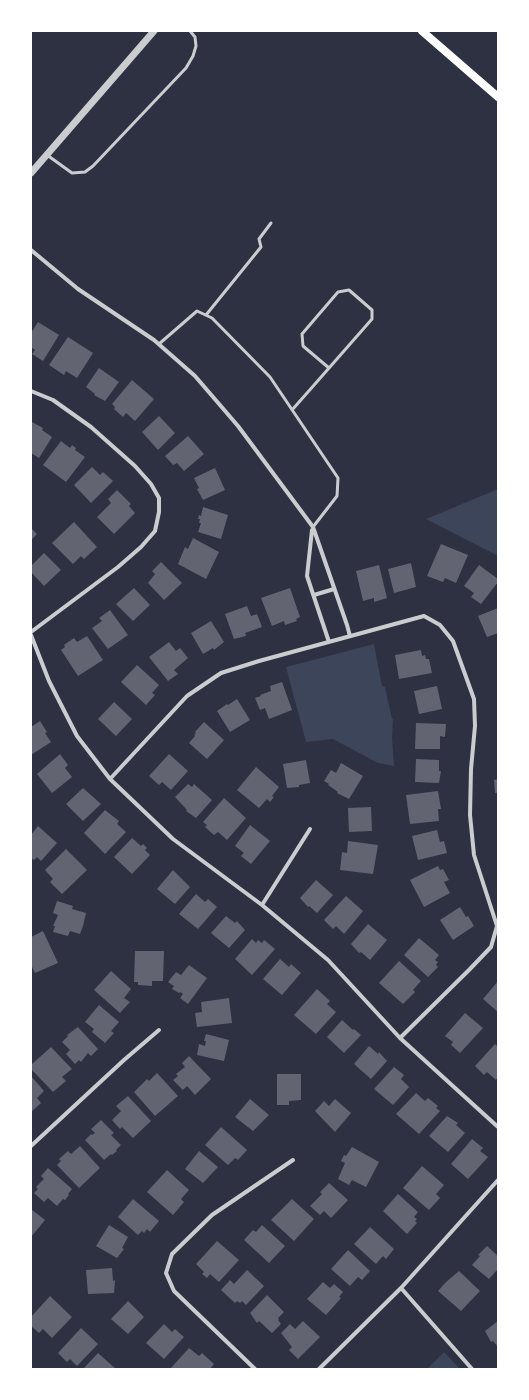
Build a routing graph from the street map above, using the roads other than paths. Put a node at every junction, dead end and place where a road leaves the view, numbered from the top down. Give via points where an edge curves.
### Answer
1 (154, 31) edge
2 (190, 31) edge
3 (422, 31) edge
4 (498, 97) edge
5 (47, 155) junction
6 (31, 173) edge
7 (271, 223) dead end
8 (31, 250) edge
9 (206, 316) junction
10 (159, 344) junction
11 (329, 368) junction
12 (31, 391) edge
13 (292, 410) junction
14 (312, 527) junction
15 (334, 589) junction
16 (314, 595) junction
17 (31, 634) edge
18 (350, 636) junction
19 (329, 642) junction
20 (110, 779) junction
21 (310, 829) dead end
22 (262, 905) junction
23 (159, 1030) dead end
24 (400, 1038) junction
25 (498, 1126) edge
26 (31, 1146) edge
27 (293, 1160) dead end
28 (498, 1180) edge
29 (401, 1288) junction
30 (255, 1369) edge
31 (319, 1369) edge
32 (472, 1369) edge

1 - 5 street
2 - 5 lane via 195,37 196,46 186,68 93,166 85,172 72,173
3 - 4 main road
5 - 6 street
7 - 9 lane via 260,239 261,247
8 - 10 street via 78,289
9 - 10 lane via 197,311
9 - 13 lane via 212,318 270,377
10 - 14 street via 195,376 238,426
11 - 11 lane via 372,319 372,310 349,290 338,292 302,334 303,346
11 - 13 lane
12 - 17 street via 53,400 91,427 136,466 159,498 155,531 141,548
13 - 14 lane via 338,478 337,496
14 - 15 street
14 - 16 street via 307,576
15 - 16 street
15 - 18 street
16 - 19 street
17 - 20 street via 49,681 77,736
18 - 19 street
18 - 24 street via 424,616 440,625 453,642 474,699 470,814 474,855 497,926 491,947
19 - 20 street via 221,673 187,696
20 - 22 street via 173,839
21 - 22 street
22 - 24 street via 328,960
23 - 26 street
24 - 25 street
27 - 30 street via 212,1215 172,1254 166,1273 174,1291
28 - 29 street
29 - 31 street
29 - 32 street

